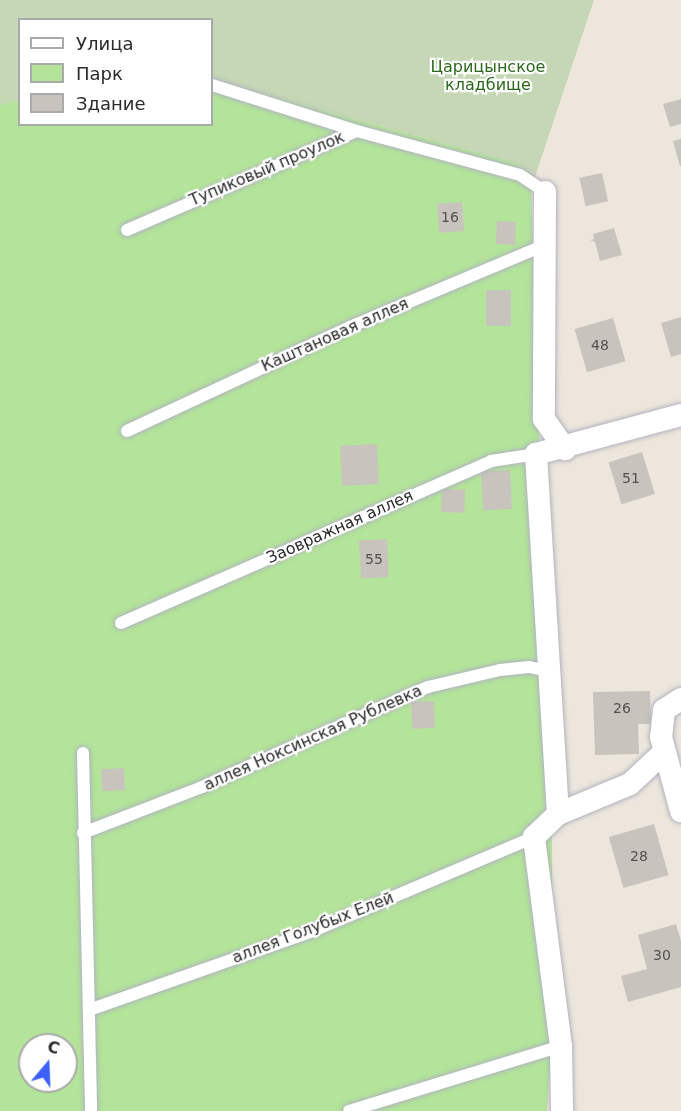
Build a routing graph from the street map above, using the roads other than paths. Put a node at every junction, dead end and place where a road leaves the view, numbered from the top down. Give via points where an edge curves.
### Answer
1 (213, 85) edge
2 (357, 131) junction
3 (545, 192) joint
4 (127, 230) dead end
5 (545, 245) junction
6 (681, 415) edge
7 (127, 431) dead end
8 (565, 449) junction
9 (536, 454) junction
10 (121, 623) dead end
11 (548, 671) junction
12 (681, 699) edge
13 (83, 753) dead end
14 (663, 753) junction
15 (681, 811) edge
16 (558, 814) junction
17 (83, 833) junction
18 (534, 837) junction
19 (88, 1010) junction
20 (561, 1046) junction
21 (92, 1111) edge
22 (349, 1111) edge
23 (562, 1111) edge

1 - 2 lane
2 - 3 lane, Тупиковый проулок via 520,175
2 - 4 lane, Тупиковый проулок
3 - 5 street
5 - 7 lane, Каштановая аллея via 350,327
5 - 8 street via 544,419
6 - 8 street, Заовражная аллея
8 - 9 street, Заовражная аллея
9 - 10 lane, Заовражная аллея via 491,461
9 - 11 street
11 - 16 street
11 - 17 lane, аллея Ноксинская Рублевка via 529,667 501,670 428,687 191,791
12 - 14 street via 664,710
13 - 17 lane
14 - 15 street
14 - 16 street via 630,783
16 - 18 street
17 - 19 lane
18 - 19 lane, аллея Голубых Елей via 313,931
18 - 20 street
19 - 21 lane
20 - 22 lane
20 - 23 street

